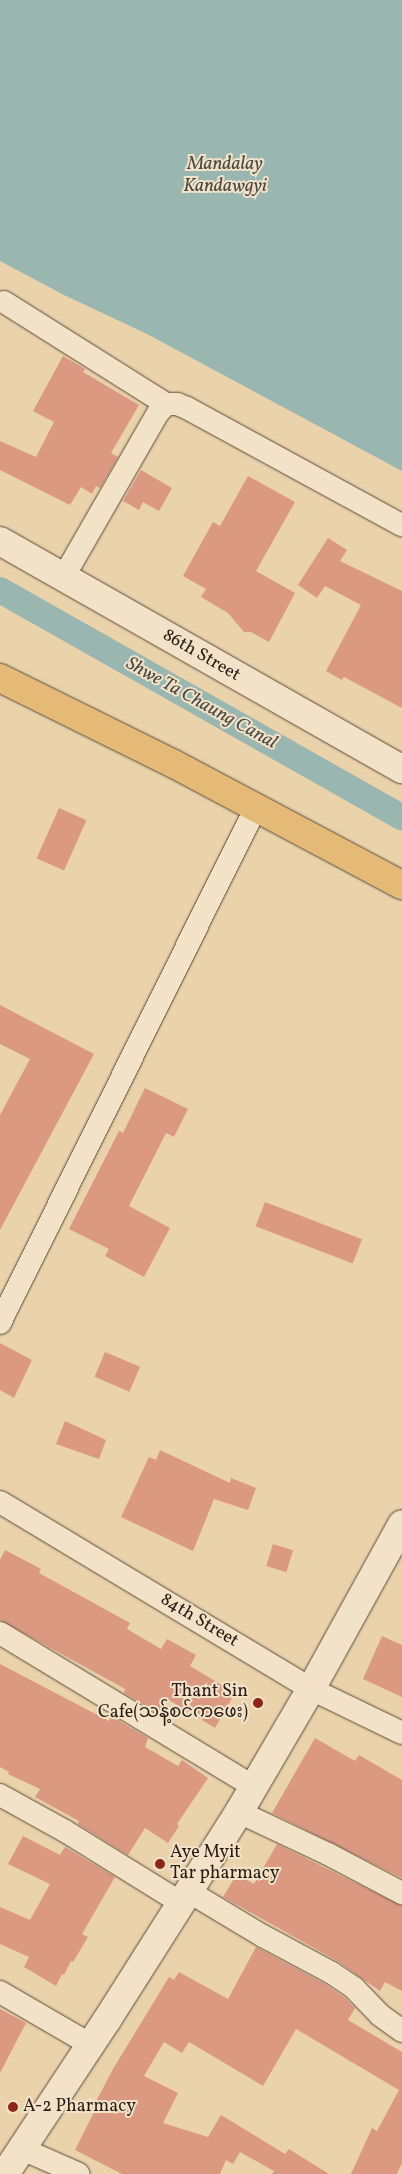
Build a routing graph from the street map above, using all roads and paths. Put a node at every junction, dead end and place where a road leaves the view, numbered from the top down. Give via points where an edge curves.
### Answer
1 (4, 302) dead end
2 (166, 404) junction
3 (402, 526) edge
4 (0, 541) edge
5 (64, 578) junction
6 (0, 678) edge
7 (402, 769) edge
8 (256, 807) junction
9 (402, 885) edge
10 (0, 1322) edge
11 (0, 1502) edge
12 (402, 1524) edge
13 (0, 1633) edge
14 (311, 1689) junction
15 (402, 1733) edge
16 (254, 1787) junction
17 (0, 1795) edge
18 (239, 1812) junction
19 (402, 1893) edge
20 (185, 1897) junction
21 (0, 1992) edge
22 (402, 2031) edge
23 (91, 2045) junction
24 (20, 2148) junction
25 (5, 2174) edge
26 (79, 2174) edge

1 - 2 street
2 - 3 street via 187,408
2 - 5 street
4 - 5 street, 86th Street
5 - 7 street, 86th Street
6 - 8 main road
8 - 9 main road
8 - 10 street
11 - 14 street, 84th Street
12 - 14 street
13 - 16 street
14 - 15 street, 84th Street
14 - 16 street
16 - 18 street
17 - 20 street
18 - 19 street
18 - 20 street
20 - 22 street via 332,1973
20 - 23 street
21 - 23 street
23 - 24 street
24 - 25 street
24 - 26 street

